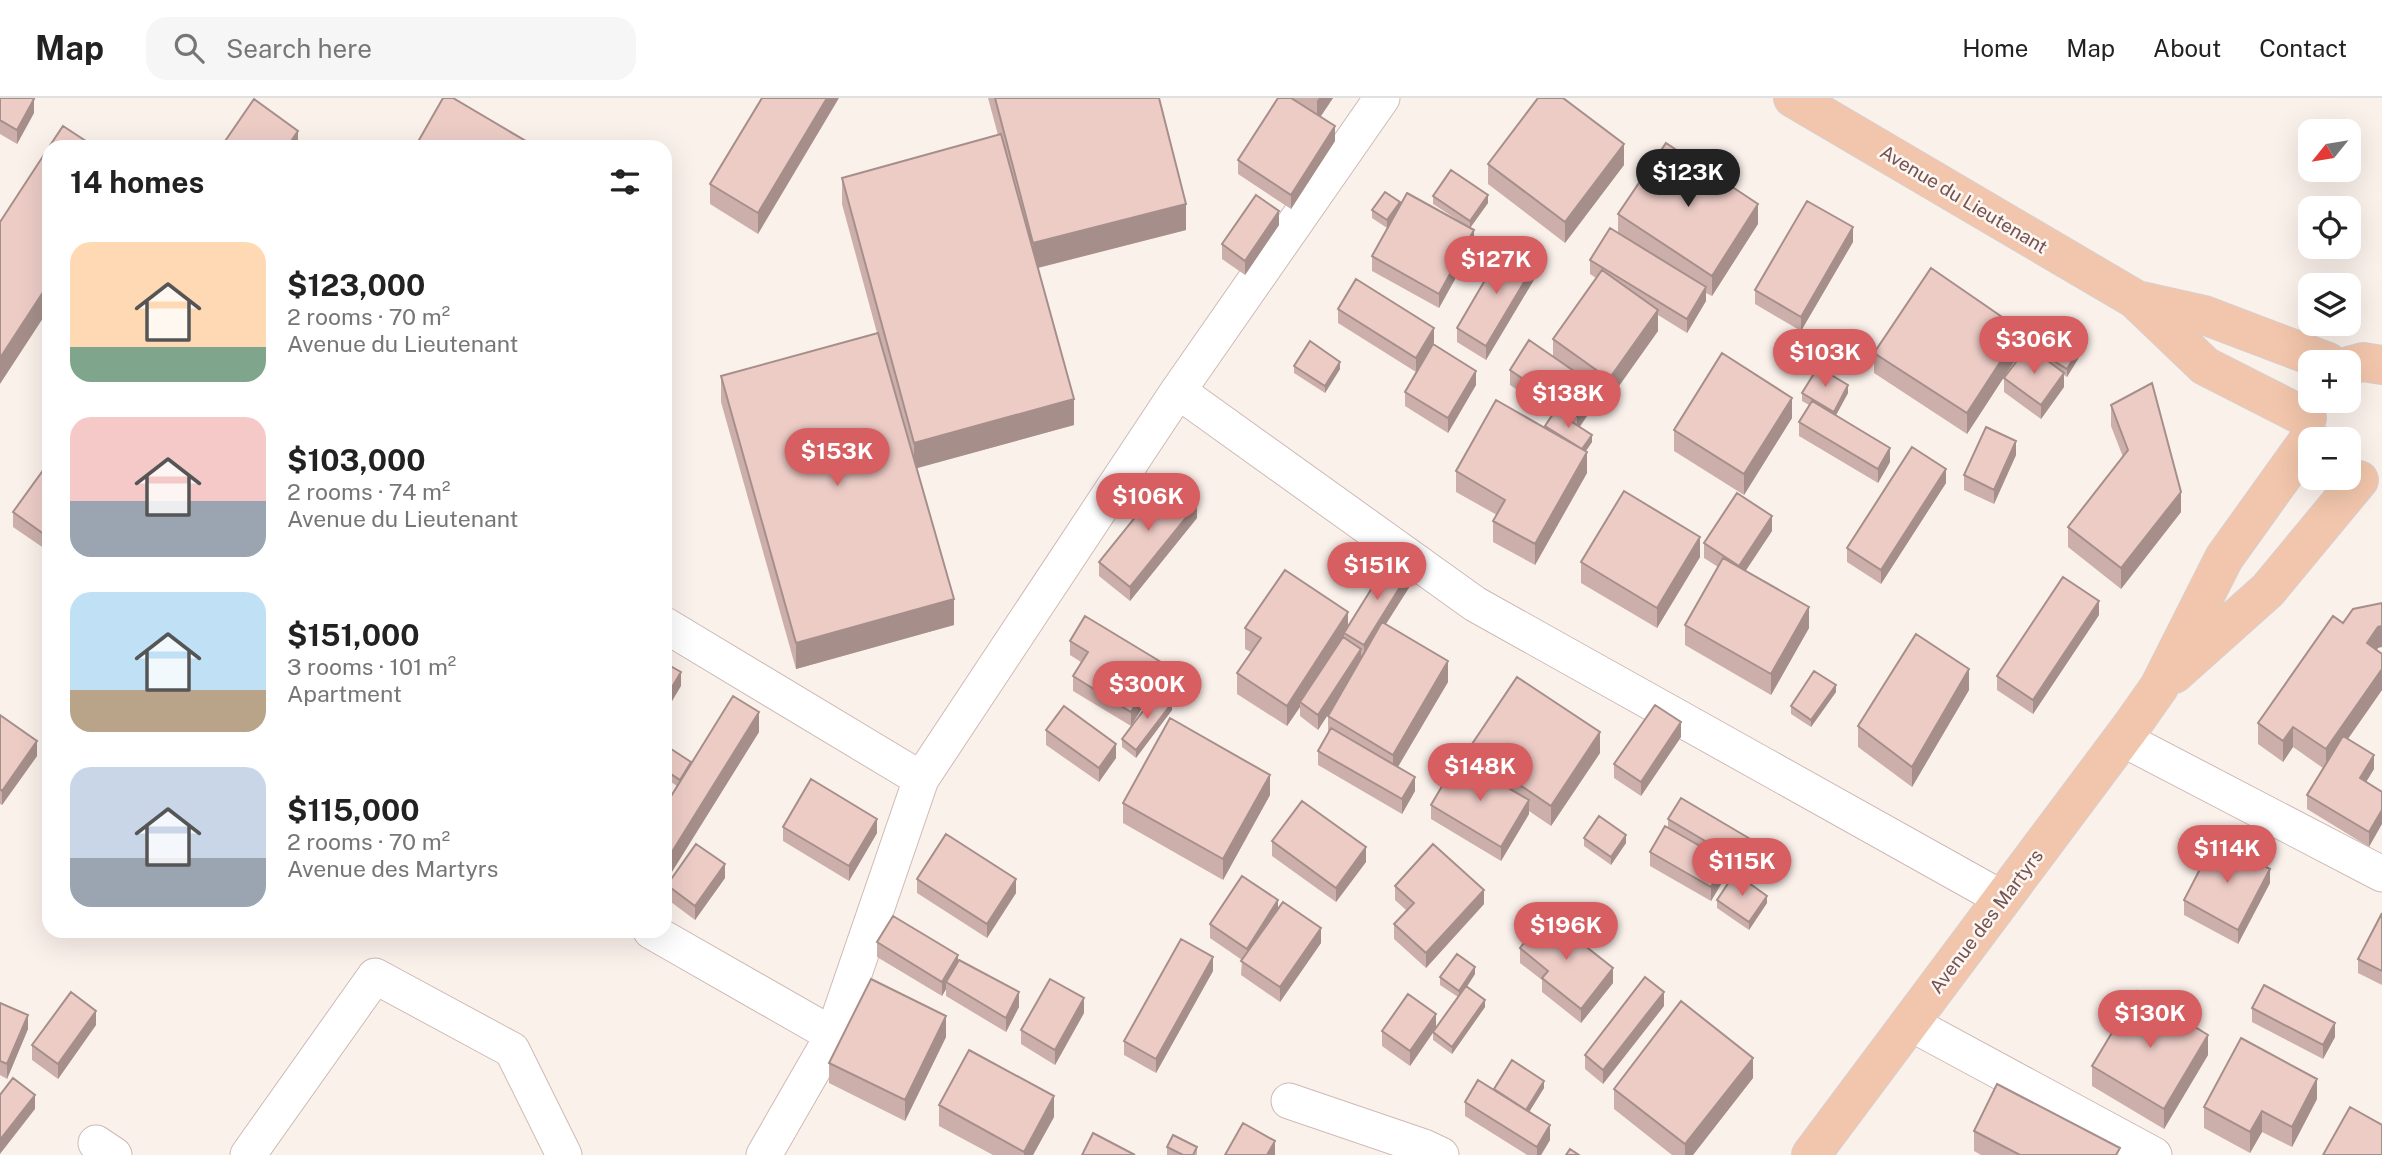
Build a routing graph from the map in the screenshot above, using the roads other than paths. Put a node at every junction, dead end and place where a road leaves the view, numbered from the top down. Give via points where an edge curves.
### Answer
1 (1382, 98) edge
2 (1793, 98) edge
3 (2135, 299) junction
4 (2329, 350) edge
5 (1178, 391) junction
6 (2310, 424) edge
7 (2370, 480) edge
8 (672, 629) edge
9 (2159, 687) junction
10 (2123, 738) junction
11 (921, 779) junction
12 (2382, 874) edge
13 (2003, 899) junction
14 (662, 938) edge
15 (1910, 1023) junction
16 (833, 1035) junction
17 (1289, 1101) dead end
18 (248, 1155) edge
19 (564, 1155) edge
20 (764, 1155) edge
21 (1441, 1155) edge
22 (1811, 1155) edge
23 (2154, 1155) edge

1 - 5 street
2 - 3 main road, Avenue du Lieutenant
3 - 4 main road, Avenue du Lieutenant
3 - 6 main road, Avenue du Lieutenant via 2205,366
5 - 11 street
5 - 13 street via 1475,604
6 - 9 main road, Avenue des Martyrs via 2224,558
7 - 9 main road, Avenue des Martyrs via 2267,590
8 - 11 street
9 - 10 main road, Avenue des Martyrs
10 - 12 street
10 - 13 main road, Avenue des Martyrs
11 - 16 street
13 - 15 main road, Avenue des Martyrs
14 - 16 street
15 - 22 main road, Avenue des Martyrs
15 - 23 street
16 - 20 street
17 - 21 street
18 - 19 street via 375,976 512,1049

